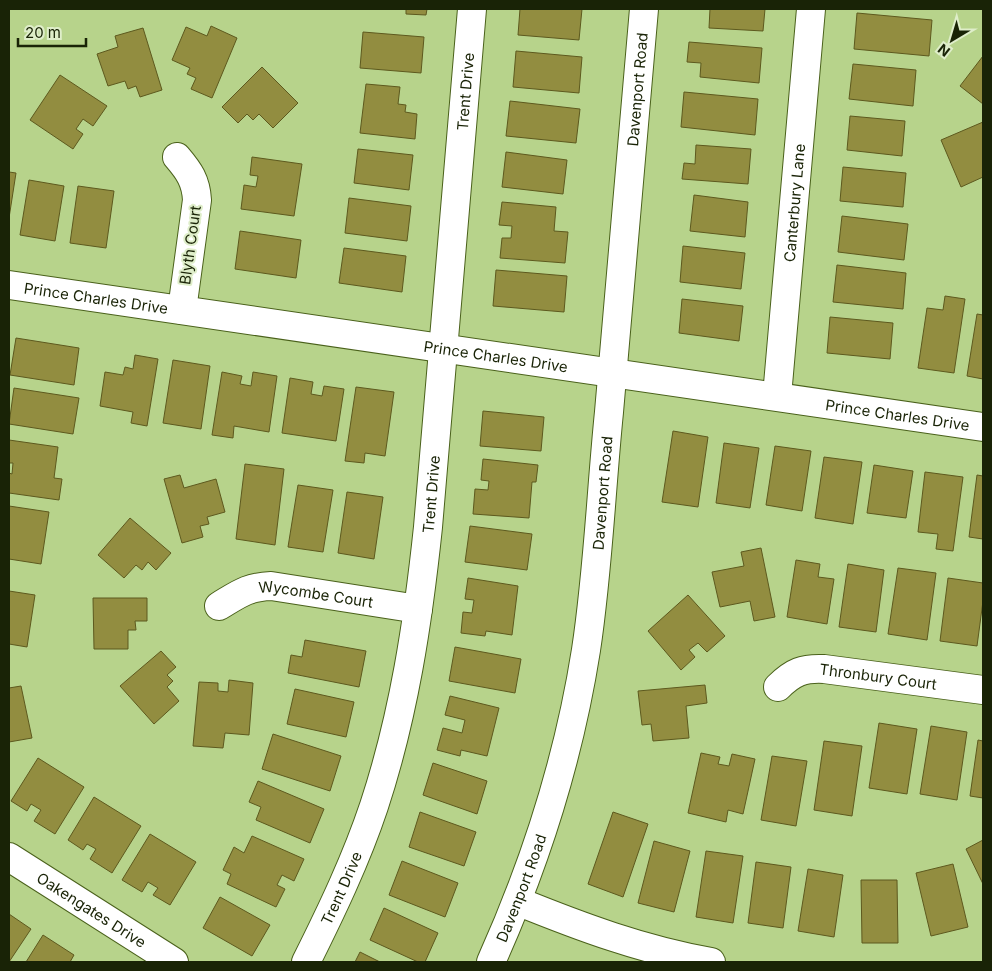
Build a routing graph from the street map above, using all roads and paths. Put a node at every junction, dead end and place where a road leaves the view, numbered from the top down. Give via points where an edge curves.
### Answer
1 (472, 9) edge
2 (644, 9) edge
3 (812, 9) edge
4 (177, 157) dead end
5 (9, 285) edge
6 (182, 310) junction
7 (442, 348) junction
8 (612, 372) junction
9 (778, 396) junction
10 (983, 427) edge
11 (219, 606) dead end
12 (418, 609) junction
13 (778, 687) dead end
14 (983, 690) edge
15 (9, 857) edge
16 (517, 901) junction
17 (174, 962) edge
18 (306, 962) edge
19 (491, 962) edge
20 (711, 962) edge

1 - 7 street, Trent Drive
2 - 8 street, Davenport Road
3 - 9 street, Canterbury Lane
4 - 6 street, Blyth Court via 191,173 197,200
5 - 6 street, Prince Charles Drive
6 - 7 street, Prince Charles Drive
7 - 8 street, Prince Charles Drive
7 - 12 street, Trent Drive
8 - 9 street, Prince Charles Drive
8 - 16 street, Davenport Road via 590,615 581,679 555,792
9 - 10 street, Prince Charles Drive
11 - 12 street, Wycombe Court via 243,591 272,586
12 - 18 street, Trent Drive via 399,716 374,805 343,884
13 - 14 street, Thronbury Court via 795,673 809,668 824,668
15 - 17 street, Oakengates Drive
16 - 19 street, Davenport Road
16 - 20 street via 614,938

